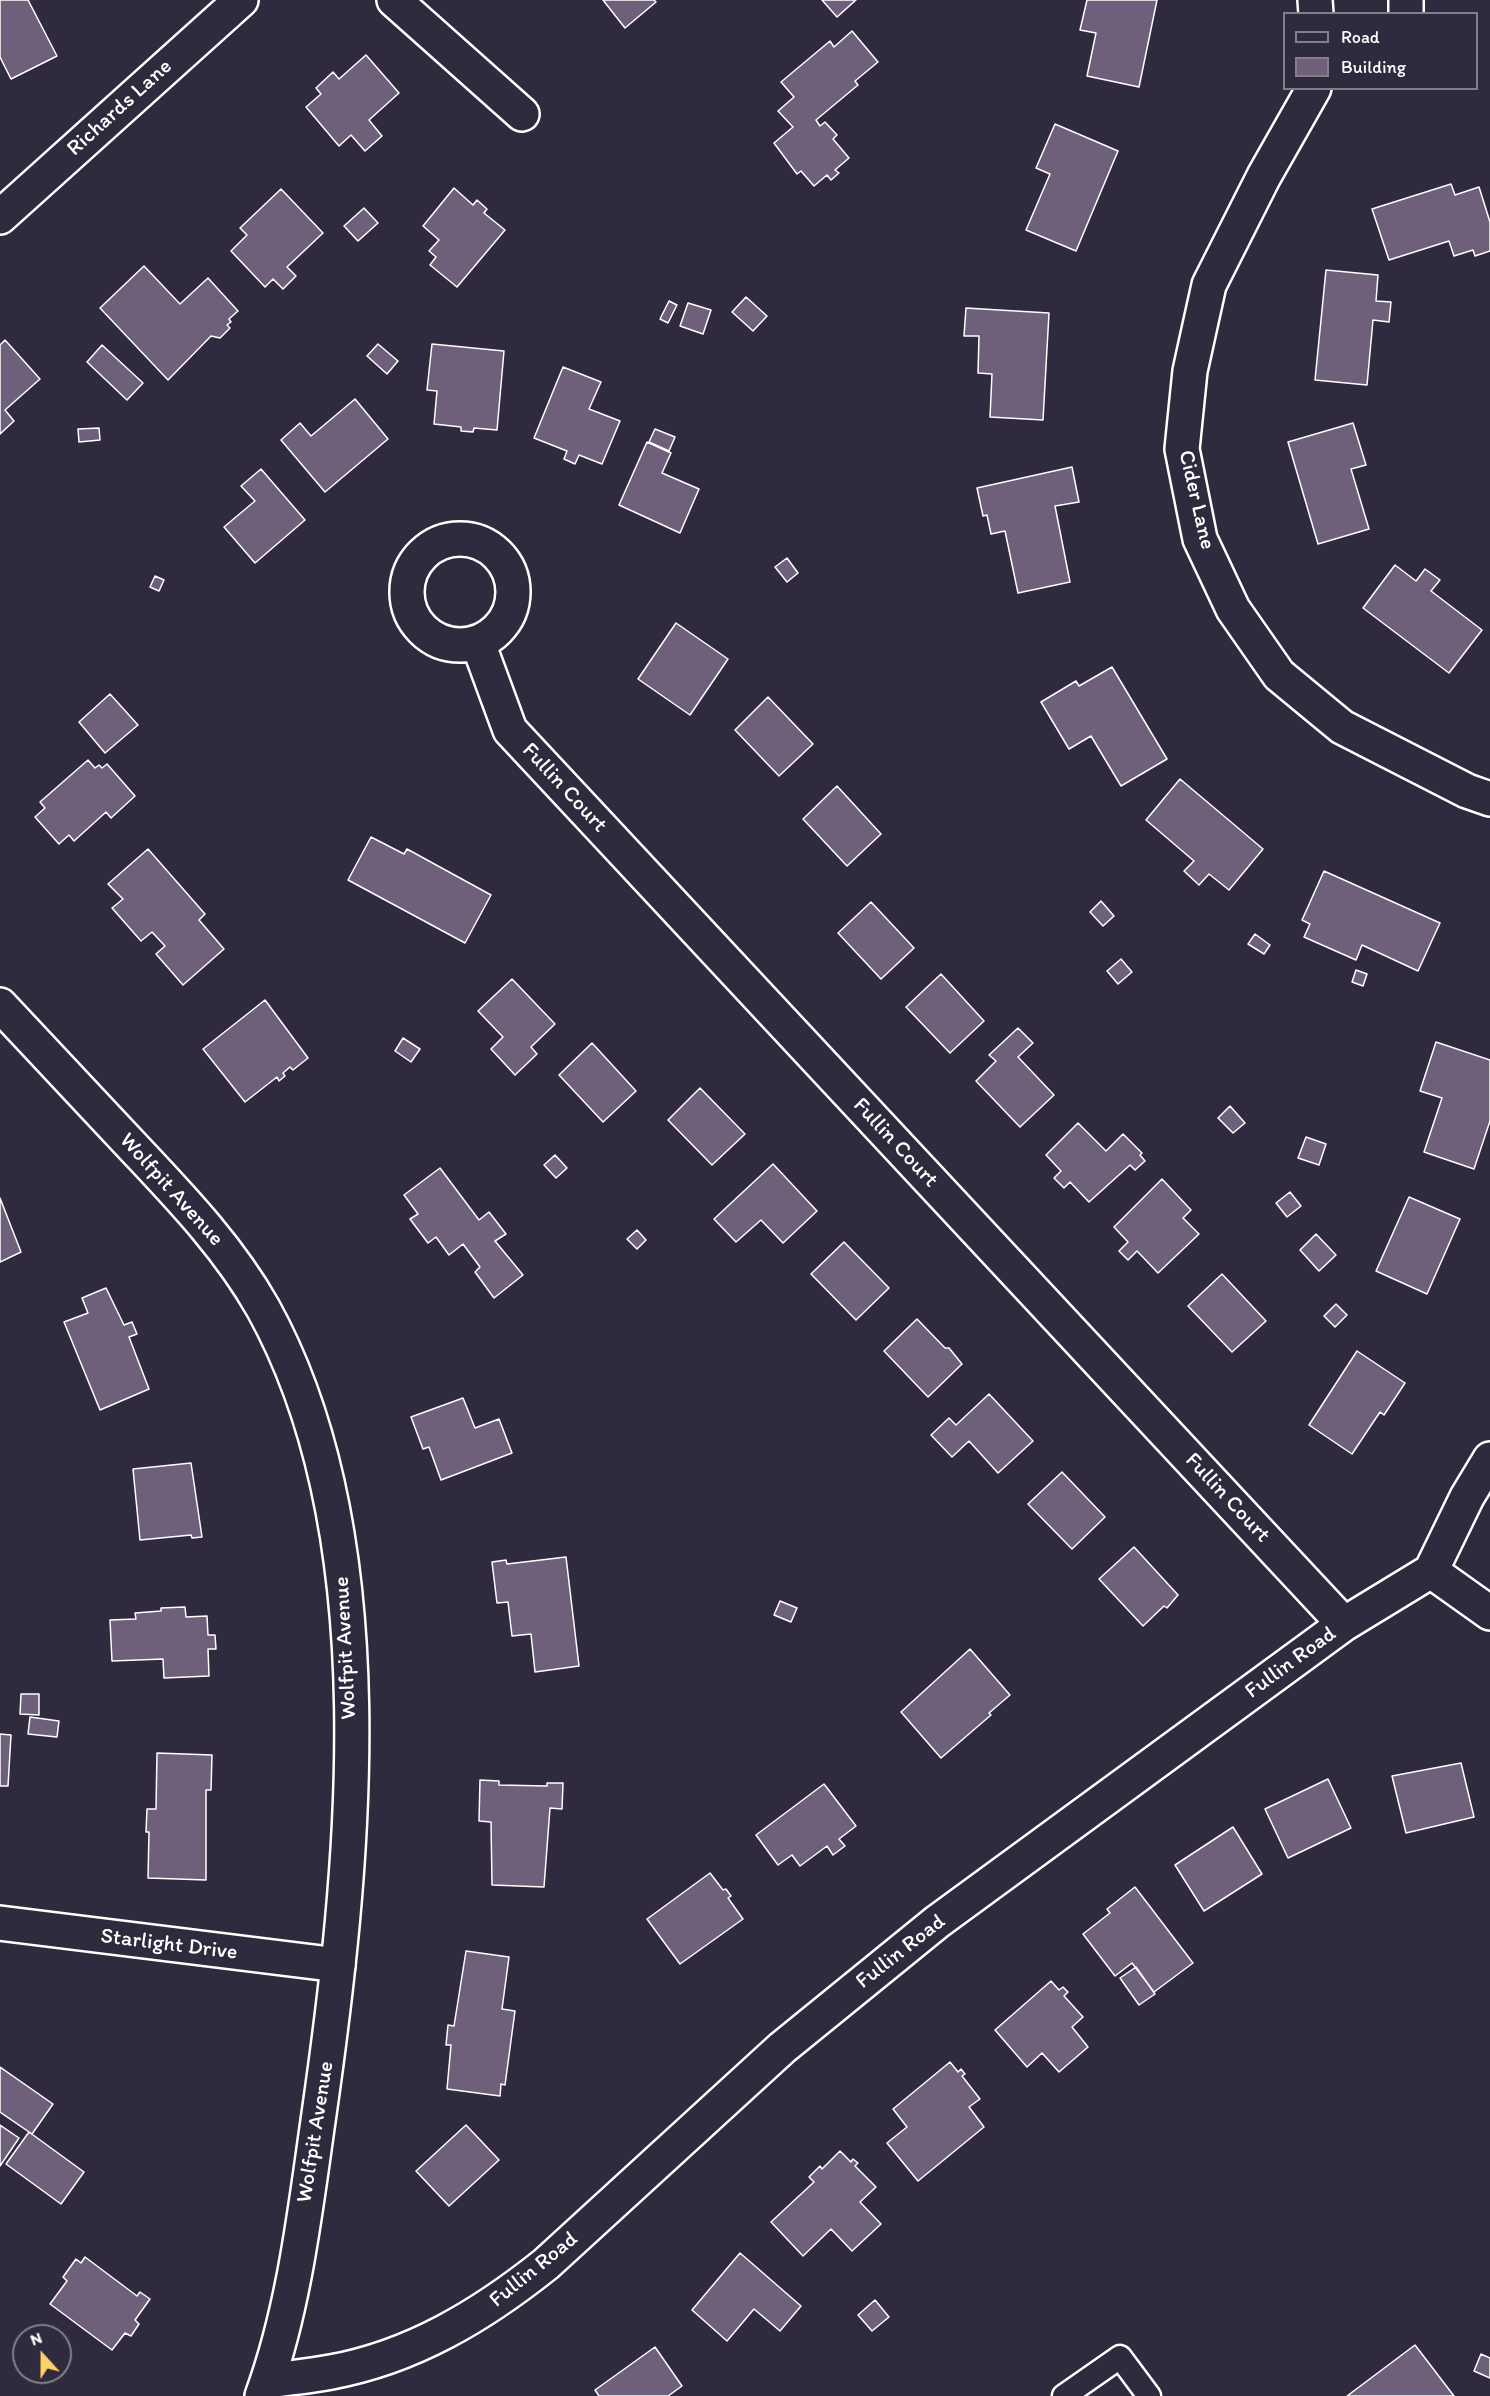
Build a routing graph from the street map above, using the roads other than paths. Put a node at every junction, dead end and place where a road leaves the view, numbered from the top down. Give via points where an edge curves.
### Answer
1 (241, 0) edge
2 (394, 0) edge
3 (1313, 90) edge
4 (522, 114) dead end
5 (0, 217) edge
6 (478, 643) dead end
7 (1490, 799) edge
8 (0, 1005) edge
9 (1490, 1459) edge
10 (1431, 1571) junction
11 (1490, 1613) edge
12 (1344, 1624) junction
13 (0, 1923) edge
14 (338, 1965) junction
15 (265, 2389) edge
16 (1064, 2396) edge
17 (1149, 2396) edge

1 - 5 street, Richards Lane
2 - 4 street
3 - 7 street, Cider Lane via 1209,285 1190,371 1182,449 1200,540 1233,609 1278,675 1342,727
6 - 12 street, Fullin Court via 510,730
8 - 14 street, Wolfpit Avenue via 221,1244 266,1314 305,1402 332,1500 348,1640 351,1770
9 - 10 street
10 - 11 street
10 - 12 street, Fullin Road
12 - 15 street, Fullin Road via 902,1950 782,2048 511,2292 452,2329 388,2357
13 - 14 street, Starlight Drive
14 - 15 street, Wolfpit Avenue via 295,2263
16 - 17 lane via 1120,2357

